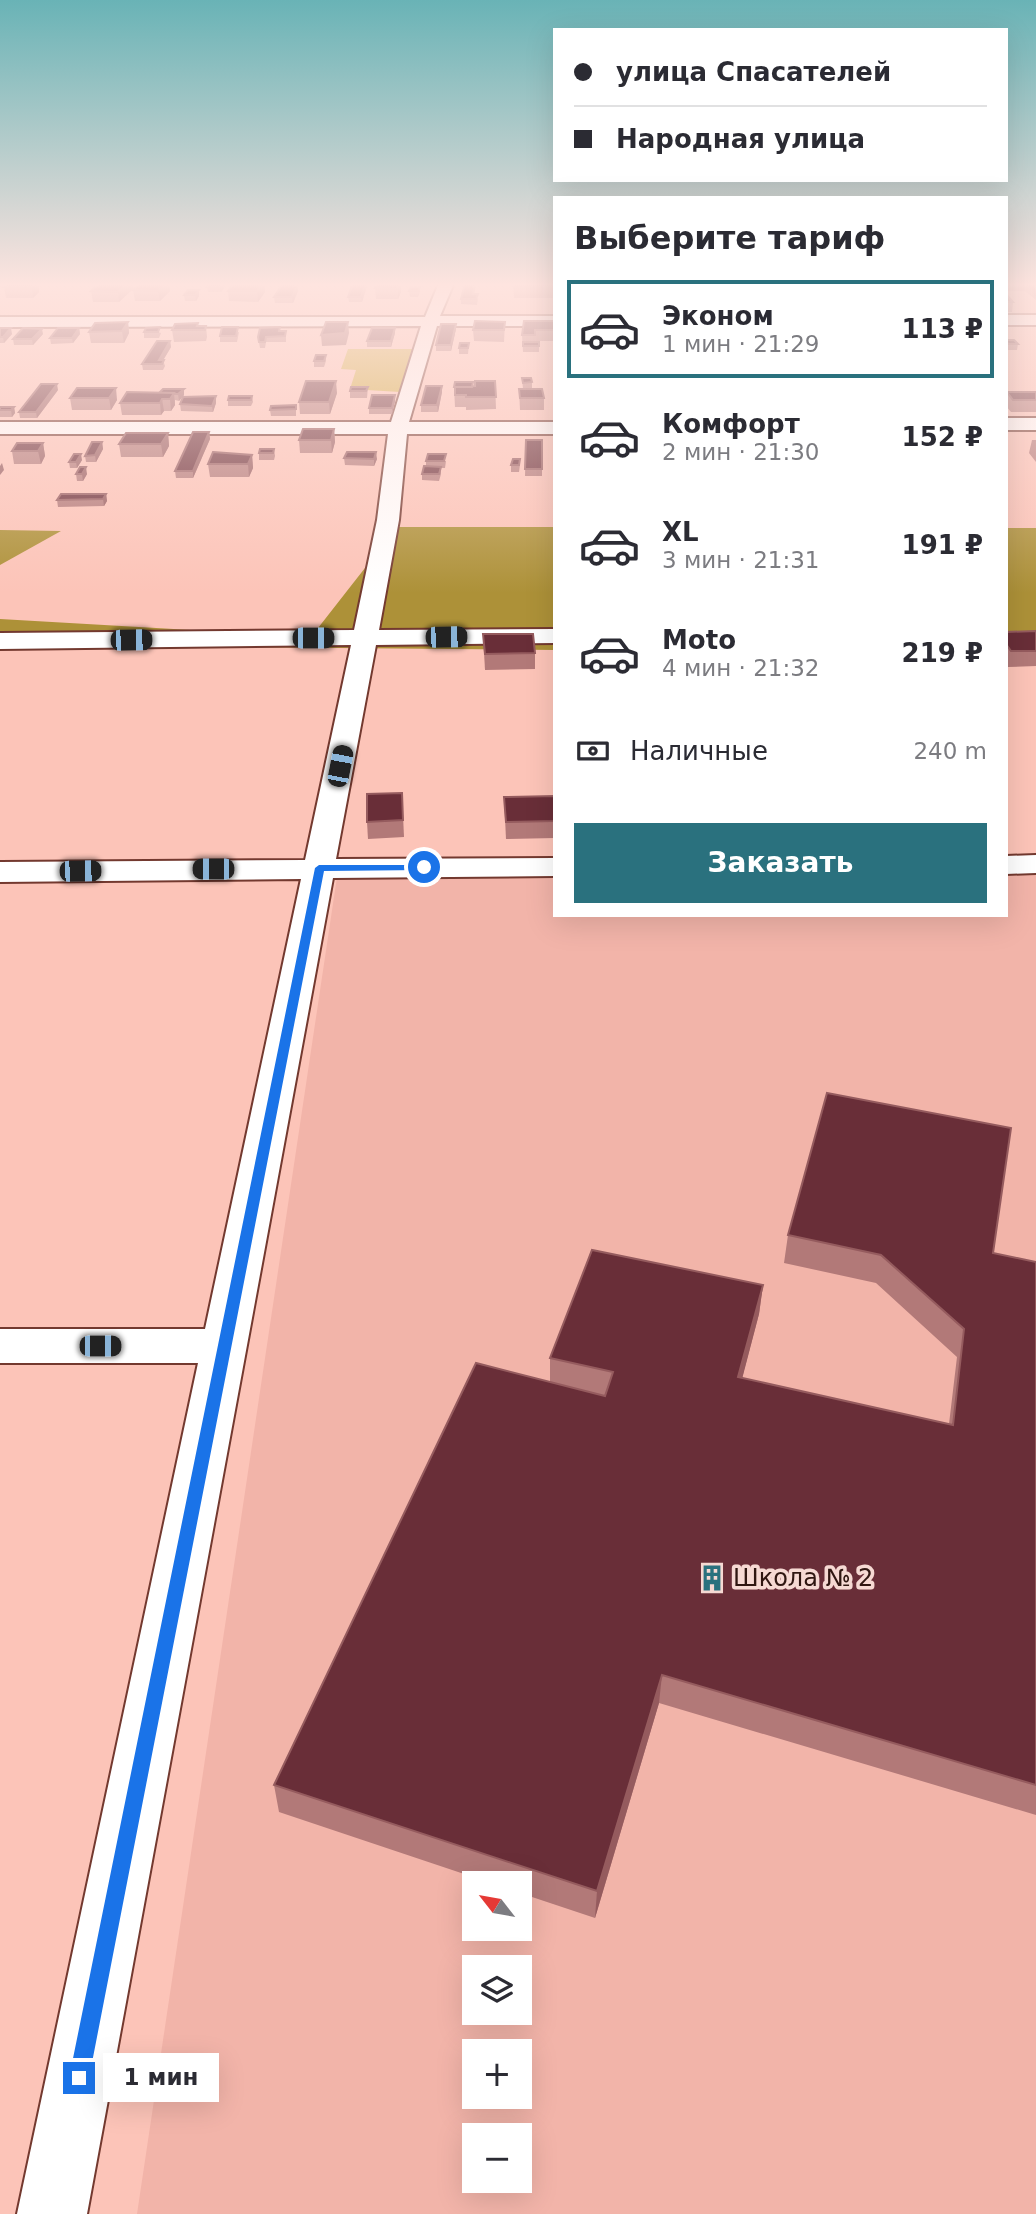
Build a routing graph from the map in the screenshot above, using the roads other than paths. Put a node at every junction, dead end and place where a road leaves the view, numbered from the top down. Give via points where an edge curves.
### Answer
1 (411, 386) edge
2 (1008, 424) edge
3 (1036, 424) edge
4 (0, 428) edge
5 (553, 428) edge
6 (398, 429) junction
7 (553, 636) edge
8 (365, 638) junction
9 (0, 641) edge
10 (1008, 864) edge
11 (1036, 864) edge
12 (553, 867) edge
13 (319, 868) junction
14 (0, 872) edge
15 (0, 1346) edge
16 (224, 1346) junction
17 (52, 2214) edge

1 - 6 street
2 - 3 street
4 - 6 street
5 - 6 street
6 - 8 street via 388,520
7 - 8 street
8 - 9 street
8 - 13 street
10 - 11 street
12 - 13 street
13 - 14 street
13 - 16 street
15 - 16 street
16 - 17 street

